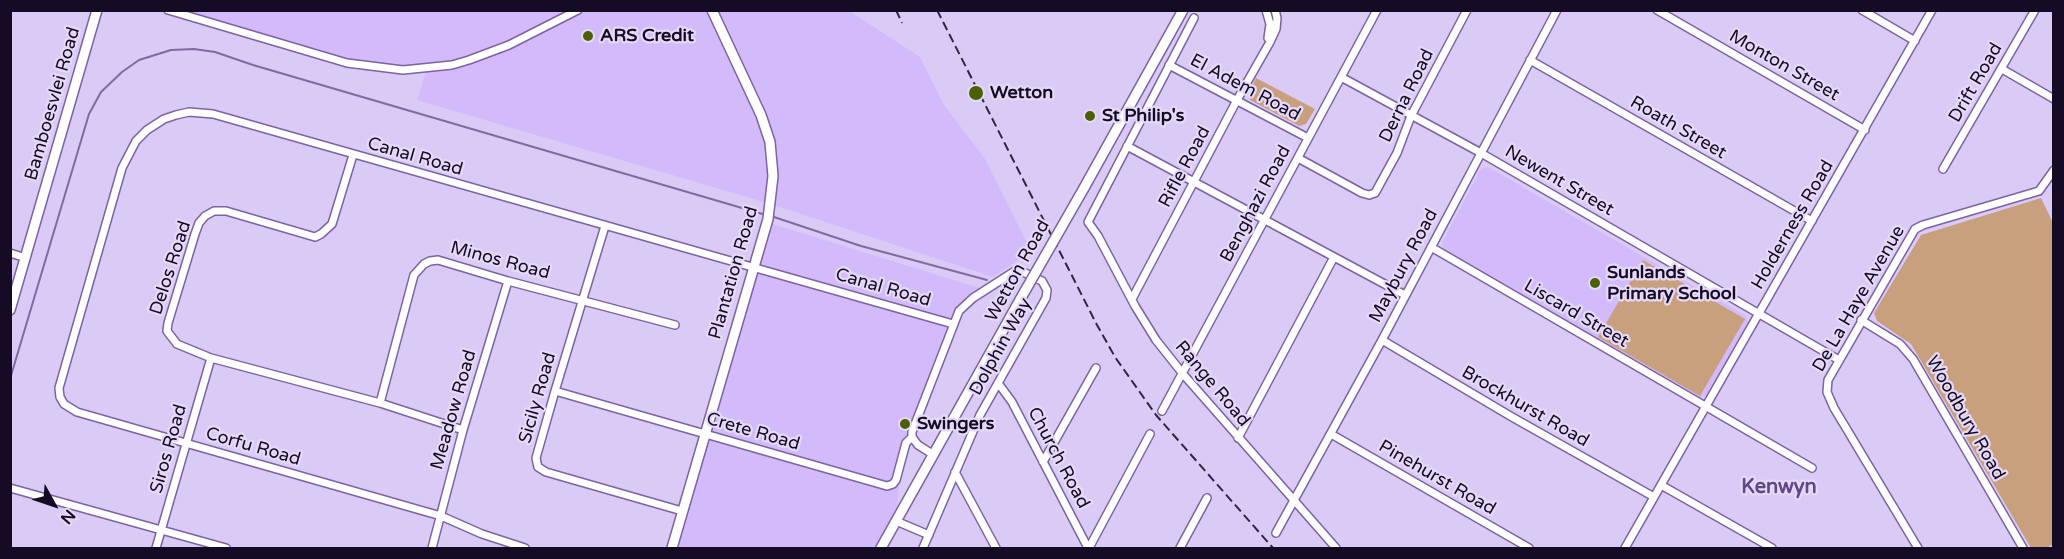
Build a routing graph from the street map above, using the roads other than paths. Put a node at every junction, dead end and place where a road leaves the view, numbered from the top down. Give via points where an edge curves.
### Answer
1 (97, 10) edge
2 (168, 10) edge
3 (578, 10) edge
4 (712, 10) edge
5 (1184, 10) edge
6 (1266, 10) edge
7 (1275, 10) edge
8 (1377, 10) edge
9 (1467, 10) edge
10 (1557, 10) edge
11 (1657, 10) edge
12 (1862, 10) edge
13 (1932, 10) edge
14 (2035, 10) edge
15 (1194, 18) dead end
16 (1915, 41) junction
17 (1266, 49) junction
18 (1530, 60) junction
19 (1168, 65) junction
20 (2002, 69) junction
21 (1341, 77) junction
22 (2054, 99) edge
23 (1237, 100) junction
24 (1411, 116) junction
25 (1865, 130) junction
26 (1308, 138) junction
27 (1127, 146) junction
28 (1481, 153) junction
29 (353, 155) junction
30 (1298, 158) junction
31 (1943, 169) dead end
32 (2054, 170) edge
33 (1194, 183) junction
34 (1265, 220) junction
35 (1812, 221) junction
36 (605, 226) junction
37 (1431, 248) junction
38 (10, 253) edge
39 (1334, 257) junction
40 (26, 258) junction
41 (753, 268) junction
42 (508, 281) junction
43 (1405, 295) junction
44 (582, 299) junction
45 (1132, 299) junction
46 (10, 310) edge
47 (1760, 314) junction
48 (1861, 321) junction
49 (953, 324) junction
50 (675, 325) dead end
51 (1382, 340) junction
52 (211, 358) junction
53 (1839, 360) junction
54 (1096, 368) dead end
55 (1183, 374) junction
56 (998, 383) junction
57 (555, 391) junction
58 (62, 400) joint
59 (380, 403) junction
60 (1707, 407) junction
61 (1162, 411) dead end
62 (463, 430) junction
63 (705, 434) junction
64 (1150, 434) dead end
65 (1331, 434) junction
66 (912, 437) junction
67 (1238, 438) junction
68 (186, 444) junction
69 (934, 455) junction
70 (1043, 462) junction
71 (1812, 468) dead end
72 (955, 472) junction
73 (1661, 485) junction
74 (10, 488) edge
75 (1654, 497) junction
76 (1207, 498) dead end
77 (1294, 501) junction
78 (682, 511) junction
79 (441, 516) junction
80 (896, 521) junction
81 (161, 530) junction
82 (1276, 533) dead end
83 (929, 535) junction
84 (156, 549) edge
85 (226, 549) edge
86 (432, 549) edge
87 (525, 549) edge
88 (672, 549) edge
89 (881, 549) edge
90 (923, 549) edge
91 (996, 549) edge
92 (1089, 549) edge
93 (1180, 549) edge
94 (1336, 549) edge
95 (1529, 549) edge
96 (1625, 549) edge
97 (1772, 549) edge
98 (1918, 549) edge
99 (2023, 549) edge

1 - 40 street, Bamboesvlei Road
2 - 3 street via 347,63 403,70 452,65 478,57
4 - 41 street, Plantation Road via 756,101 770,142 771,204
5 - 69 street, Wetton Road, bridge
6 - 17 street, Rifle Road via 1270,24
7 - 17 street, Rifle Road via 1276,29
8 - 21 street, Benghazi Road
9 - 24 street, Derna Road
10 - 18 street, Maybury Road
11 - 25 street, Monton Street
12 - 16 street
13 - 16 street, Holderness Road
14 - 20 street, Drift Road
15 - 19 street
16 - 25 street, Holderness Road
17 - 23 street, Rifle Road
18 - 28 street, Maybury Road
18 - 35 street, Roath Street
19 - 23 street, El Adem Road
19 - 27 street
20 - 22 street
20 - 31 street, Drift Road
21 - 24 street, Newent Street
21 - 26 street, Benghazi Road
23 - 26 street, El Adem Road
23 - 33 street, Rifle Road
24 - 28 street, Newent Street
24 - 30 street, Derna Road via 1397,153 1373,194 1362,193
25 - 35 street, Holderness Road
26 - 30 street, Benghazi Road
27 - 33 street
27 - 45 street, Range Road via 1088,222
28 - 37 street, Maybury Road
28 - 47 street, Newent Street
29 - 36 street, Canal Road
29 - 52 street, Delos Road via 336,216 315,237 226,211 214,211 199,223 167,331 177,344
29 - 58 street, Canal Road via 202,113 176,115 147,130 136,141 122,168 59,388
30 - 34 street, Benghazi Road
32 - 48 street, De La Haye Avenue via 2039,191 1915,229
33 - 34 street
33 - 45 street, Rifle Road
34 - 39 street
34 - 55 street, Benghazi Road
35 - 47 street, Holderness Road
36 - 41 street, Canal Road
36 - 44 street, Sicily Road
37 - 43 street, Maybury Road
37 - 60 street, Liscard Street
38 - 40 street
39 - 43 street
39 - 67 street
40 - 46 street, Bamboesvlei Road
41 - 49 street, Canal Road
41 - 63 street, Plantation Road
42 - 44 street, Minos Road
42 - 59 street, Minos Road via 438,260 418,269
42 - 62 street, Meadow Road
43 - 51 street, Maybury Road
44 - 50 street, Minos Road
44 - 57 street, Sicily Road
45 - 55 street, Range Road via 1156,340
47 - 53 street, Newent Street
47 - 60 street, Holderness Road
48 - 53 street, De La Haye Avenue
48 - 99 street, Woodbury Road via 1900,344 1913,359
49 - 56 street, Dolphin Way via 966,303 1015,272 1042,281 1046,298
49 - 66 street, Dolphin Way
51 - 65 street, Maybury Road
51 - 75 street, Brockhurst Road
52 - 59 street, Delos Road
52 - 68 street, Siros Road
53 - 98 street, De La Haye Avenue via 1828,380 1829,399
54 - 70 street
55 - 61 street, Benghazi Road
55 - 67 street, Range Road
56 - 70 street, Church Road
56 - 72 street, Dolphin Way
57 - 63 street, Crete Road
57 - 78 street, Sicily Road via 536,458 538,467
58 - 68 street, Corfu Road via 67,408 77,412
59 - 62 street, Delos Road
60 - 71 street, Liscard Street
60 - 73 street, Holderness Road
62 - 79 street, Meadow Road
63 - 66 street, Crete Road via 887,486 896,480 906,443
63 - 78 street, Plantation Road
64 - 92 street
65 - 77 street, Maybury Road
65 - 95 street, Pinehurst Road
66 - 69 street
67 - 77 street, Range Road
68 - 79 street, Corfu Road
68 - 81 street, Siros Road
69 - 80 street, Wetton Road
70 - 92 street, Church Road
72 - 83 street, Dolphin Way
72 - 91 street
73 - 75 street, Holderness Road
73 - 97 street
74 - 81 street
75 - 96 street, Holderness Road
76 - 93 street
77 - 82 street, Maybury Road
77 - 94 street, Range Road
78 - 88 street, Plantation Road
79 - 86 street, Meadow Road
79 - 87 street, Corfu Road
80 - 83 street
80 - 89 street, Wetton Road
81 - 84 street, Siros Road
81 - 85 street
83 - 90 street, Dolphin Way

